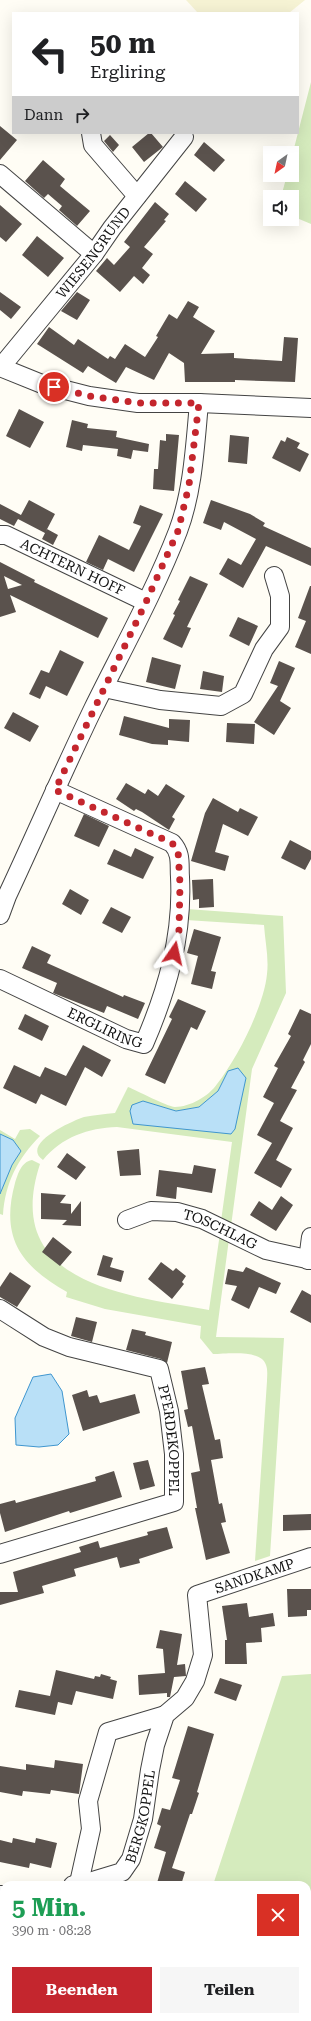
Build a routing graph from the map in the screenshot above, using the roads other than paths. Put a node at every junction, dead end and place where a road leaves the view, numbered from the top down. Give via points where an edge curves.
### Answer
1 (91, 134) edge
2 (184, 137) dead end
3 (0, 174) edge
4 (137, 196) junction
5 (94, 254) junction
6 (0, 367) edge
7 (199, 403) junction
8 (311, 408) edge
9 (0, 535) edge
10 (274, 576) dead end
11 (146, 602) junction
12 (104, 688) junction
13 (55, 790) junction
14 (0, 915) edge
15 (0, 979) edge
16 (127, 1220) dead end
17 (311, 1237) edge
18 (309, 1260) edge
19 (0, 1309) edge
20 (0, 1554) edge
21 (311, 1557) edge
22 (197, 1595) joint
23 (165, 1715) junction
24 (77, 1881) edge
25 (92, 1881) edge

1 - 4 street via 93,145
2 - 4 street, WIESENGRUND
3 - 5 street
4 - 5 street, WIESENGRUND
5 - 6 street, WIESENGRUND
6 - 7 street via 42,384 89,396 138,403
7 - 8 street
7 - 11 street via 187,498 178,531
9 - 11 street, ACHTERN HOFF via 6,535
10 - 12 street via 280,596 280,627 264,649 243,694 222,706 160,700
11 - 12 street
12 - 13 street
13 - 14 street
13 - 15 street, ERGLIRING via 172,843 178,850 179,930 172,964 158,1011 144,1044 126,1039
16 - 18 street, TOSCHLAG via 151,1211 177,1212 202,1219 266,1250
17 - 18 street
19 - 20 street, PFERDEKOPPEL via 44,1337 69,1347 159,1369 170,1411 174,1502
21 - 22 street, SANDKAMP
22 - 23 street, BERGKOPPEL via 203,1655 195,1681 185,1698
23 - 24 street, BERGKOPPEL via 108,1732 88,1801 91,1829
23 - 25 street, BERGKOPPEL via 154,1752 143,1819 131,1859 122,1872

